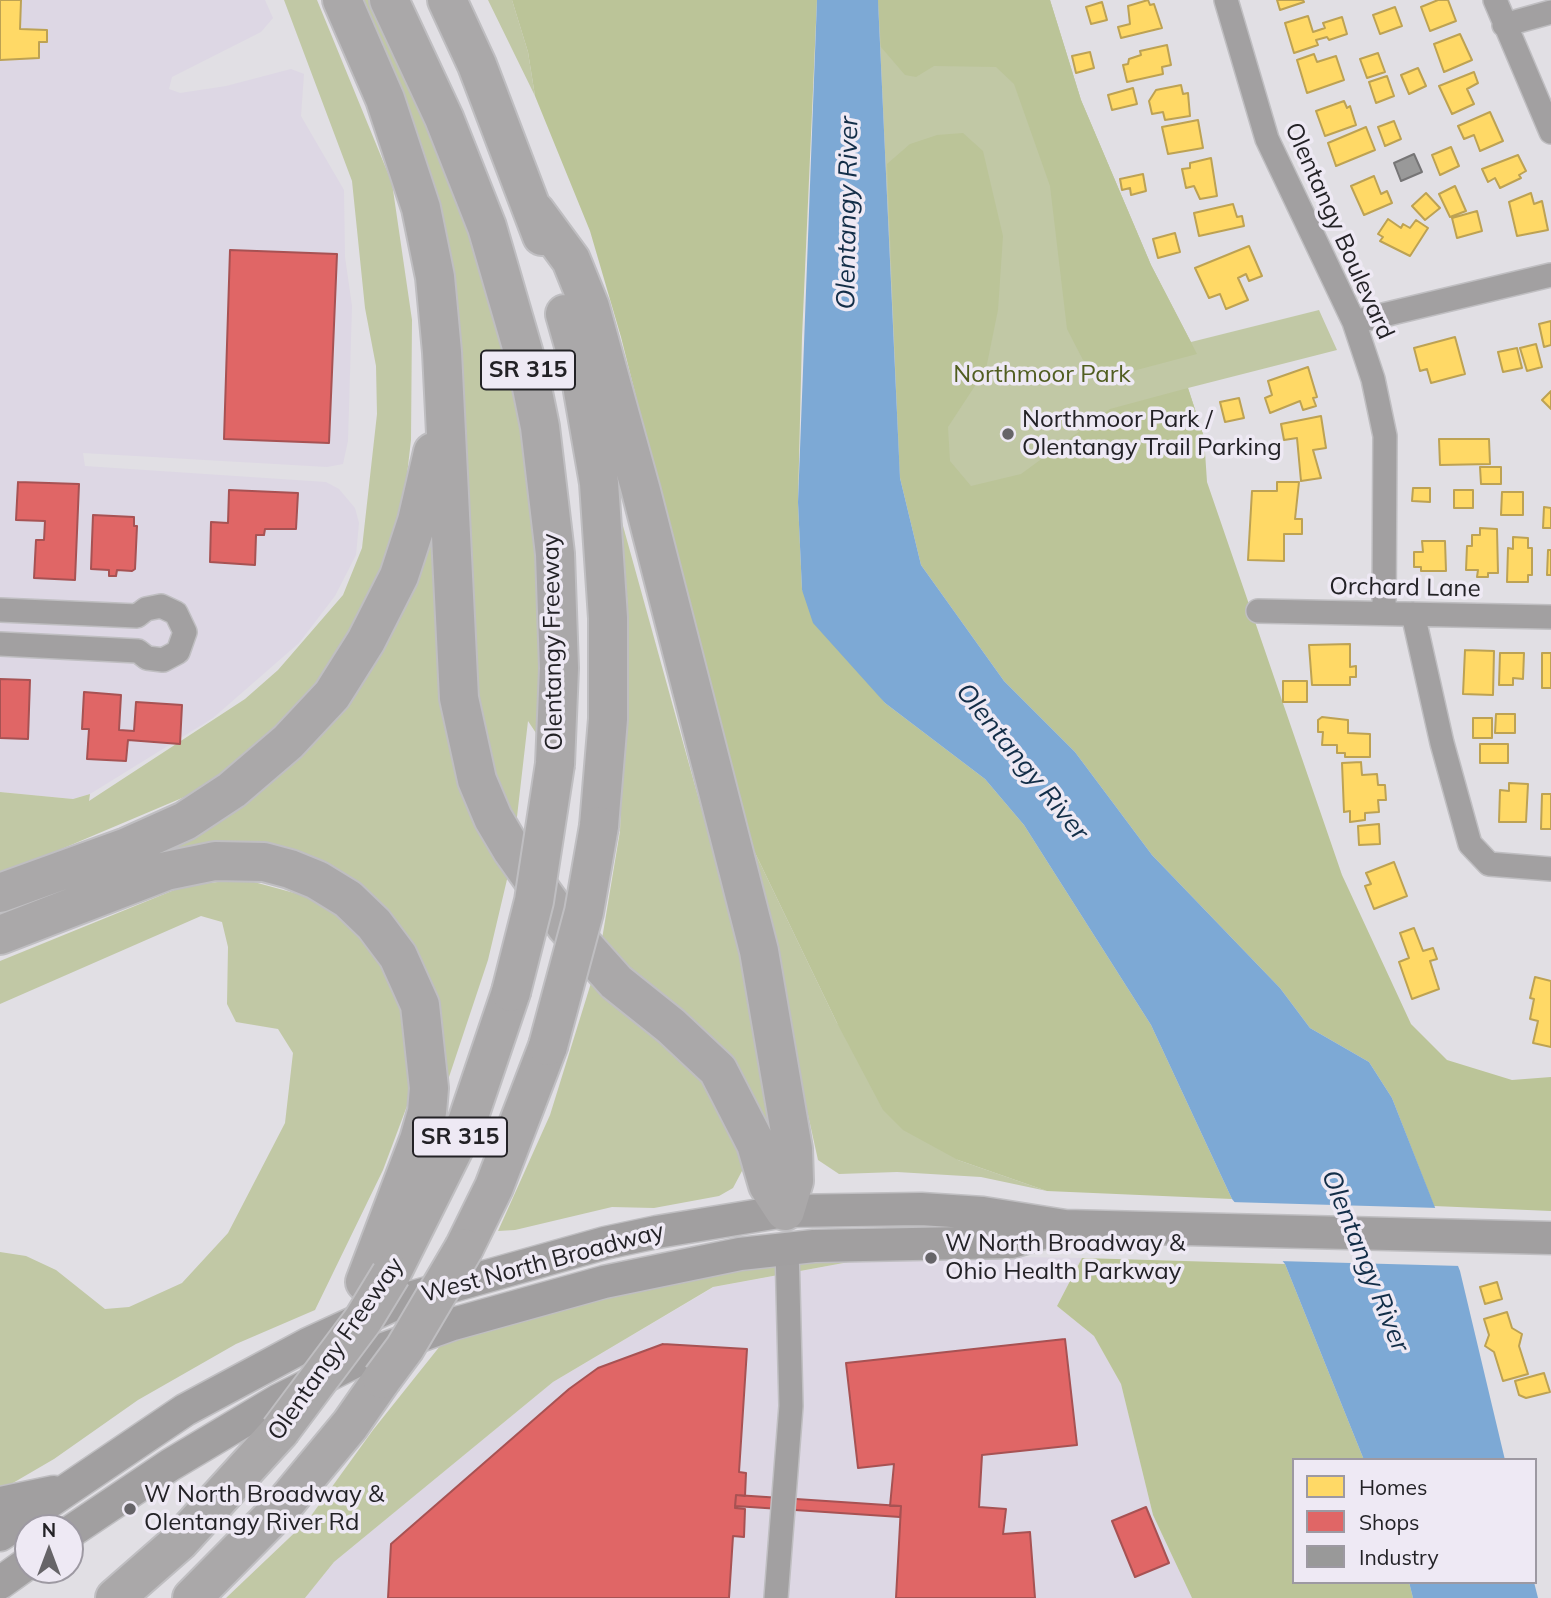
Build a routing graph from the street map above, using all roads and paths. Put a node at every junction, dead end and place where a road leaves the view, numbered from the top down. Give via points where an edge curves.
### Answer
1 (342, 0) edge
2 (389, 0) edge
3 (447, 0) edge
4 (1226, 0) edge
5 (1494, 0) edge
6 (1551, 12) edge
7 (1504, 25) junction
8 (1551, 132) edge
9 (535, 211) junction
10 (1551, 275) edge
11 (1354, 322) junction
12 (443, 410) junction
13 (0, 610) edge
14 (1258, 611) dead end
15 (1384, 613) junction
16 (1413, 614) junction
17 (1551, 617) edge
18 (0, 645) edge
19 (1551, 869) edge
20 (0, 893) edge
21 (0, 935) edge
22 (786, 1230) junction
23 (1551, 1238) edge
24 (378, 1278) junction
25 (65, 1490) junction
26 (0, 1503) edge
27 (84, 1523) edge
28 (0, 1535) edge
29 (116, 1598) edge
30 (192, 1598) edge
31 (776, 1598) edge

1 - 12 highway via 385,99 421,208 435,277
2 - 24 highway, Olentangy Freeway / SR 315, bridge via 444,118 487,227 528,368 555,554 559,668 555,764 534,901 511,992 467,1122
3 - 9 highway, Olentangy Freeway / SR 315
4 - 11 street, Olentangy Boulevard via 1267,139
5 - 7 street
6 - 7 street
7 - 8 street
9 - 22 highway via 571,260 590,307 759,951 793,1149 794,1181
9 - 30 highway, Olentangy Freeway / SR 315, bridge via 577,356 599,483 608,618 608,719 599,826 584,912 548,1046 494,1187 464,1248 412,1336 350,1425 282,1507
10 - 11 street
11 - 15 street, Olentangy Boulevard via 1385,436
12 - 20 highway via 399,576 332,695 288,742 232,790 185,821
12 - 22 highway via 459,698 477,780 493,818 566,926 616,982 718,1070 756,1144
13 - 18 street via 137,616 146,609 162,607 176,613 186,632 178,652 163,660 147,658 138,651
14 - 15 street, Orchard Lane
15 - 16 street, Orchard Lane
16 - 17 street, Orchard Lane
16 - 19 street via 1470,844 1480,858 1501,867
21 - 24 highway via 166,871 215,861 264,862 290,869 348,899 398,956 420,1004 429,1088 427,1112
22 - 23 main road, West North Broadway via 921,1209 1065,1226
22 - 25 main road, West North Broadway via 605,1243 406,1299 275,1359 186,1410
22 - 27 main road, West North Broadway via 714,1259 604,1282 453,1324 372,1353 279,1400
22 - 31 street via 792,1406
24 - 29 highway, Olentangy Freeway / SR 315, bridge via 363,1320 280,1431 179,1542
25 - 26 main road
25 - 28 main road, West North Broadway

